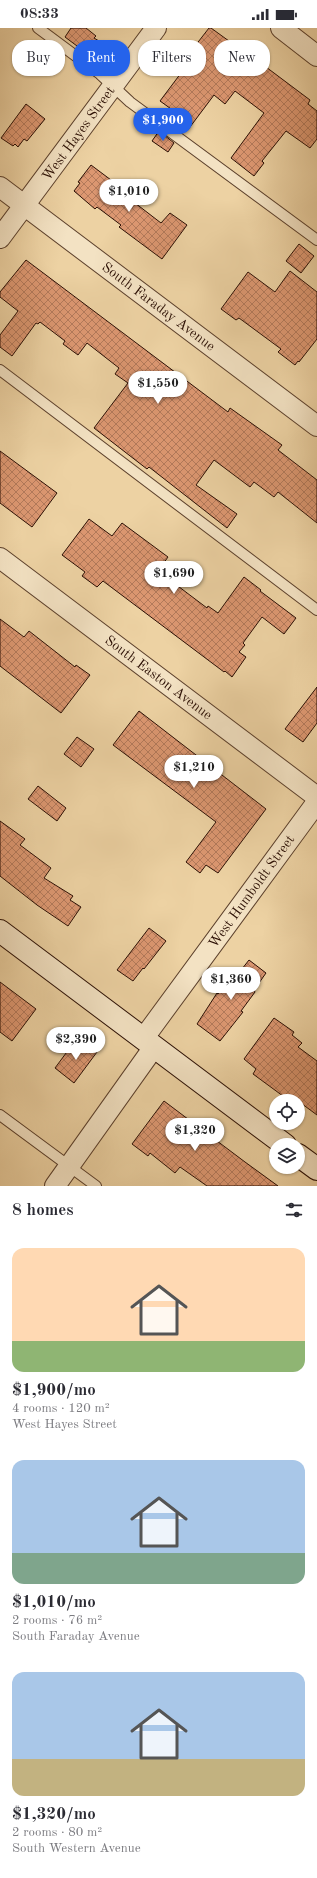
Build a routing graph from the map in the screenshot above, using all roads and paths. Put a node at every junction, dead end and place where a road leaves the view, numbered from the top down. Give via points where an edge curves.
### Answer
1 (38, 28) edge
2 (156, 28) edge
3 (281, 28) edge
4 (317, 56) edge
5 (113, 86) junction
6 (0, 187) edge
7 (24, 205) junction
8 (0, 238) edge
9 (317, 240) edge
10 (0, 370) edge
11 (317, 426) edge
12 (0, 558) edge
13 (317, 610) edge
14 (317, 797) edge
15 (317, 802) edge
16 (0, 930) edge
17 (149, 1043) junction
18 (0, 1115) edge
19 (276, 1138) edge
20 (305, 1160) edge
21 (69, 1166) junction
22 (317, 1169) edge
23 (55, 1186) edge
24 (96, 1186) edge

1 - 5 lane
2 - 5 street, West Hayes Street
3 - 4 street
5 - 7 street, West Hayes Street
5 - 9 lane via 130,102
6 - 7 street, South Faraday Avenue
7 - 8 street, West Hayes Street
7 - 11 street, South Faraday Avenue
10 - 13 lane
12 - 14 street, South Easton Avenue
15 - 17 street, West Humboldt Street
16 - 17 main road
17 - 19 main road
17 - 21 street, West Humboldt Street
18 - 21 lane
20 - 22 main road
21 - 23 street, West Humboldt Street
21 - 24 lane

